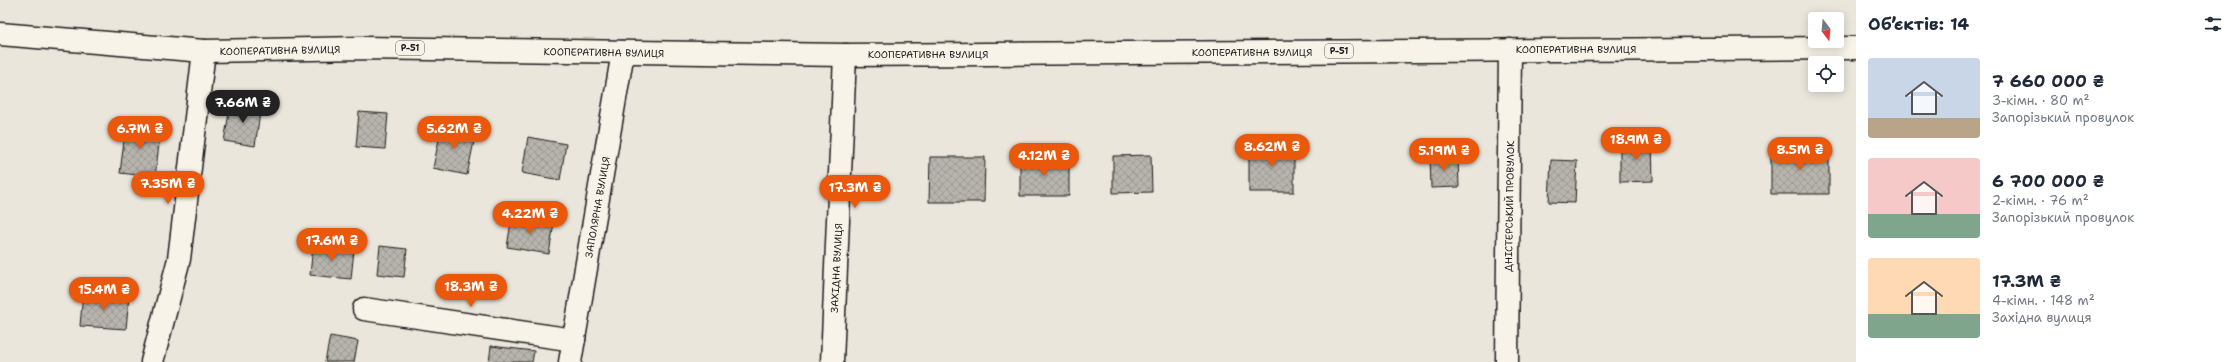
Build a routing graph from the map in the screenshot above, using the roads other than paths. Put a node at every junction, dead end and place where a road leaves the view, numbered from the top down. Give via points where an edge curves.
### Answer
1 (0, 34) edge
2 (1856, 48) edge
3 (1510, 50) junction
4 (204, 51) junction
5 (623, 52) junction
6 (845, 55) junction
7 (364, 309) dead end
8 (574, 340) junction
9 (152, 362) edge
10 (570, 362) edge
11 (832, 362) edge
12 (1507, 362) edge

1 - 4 main road, КООПЕРАТИВНА ВУЛИЦЯ / Р-51
2 - 3 main road, КООПЕРАТИВНА ВУЛИЦЯ / Р-51
3 - 6 main road, КООПЕРАТИВНА ВУЛИЦЯ / Р-51
3 - 12 main road, ДНІСТЕРСЬКИЙ ПРОВУЛОК
4 - 5 main road, КООПЕРАТИВНА ВУЛИЦЯ / Р-51 via 362,48
4 - 9 main road via 179,258
5 - 6 main road, КООПЕРАТИВНА ВУЛИЦЯ / Р-51
5 - 8 main road, ЗАПОЛЯРНА ВУЛИЦЯ
6 - 11 main road, ЗАХІДНА ВУЛИЦЯ
7 - 8 main road
8 - 10 main road, ЗАПОЛЯРНА ВУЛИЦЯ

